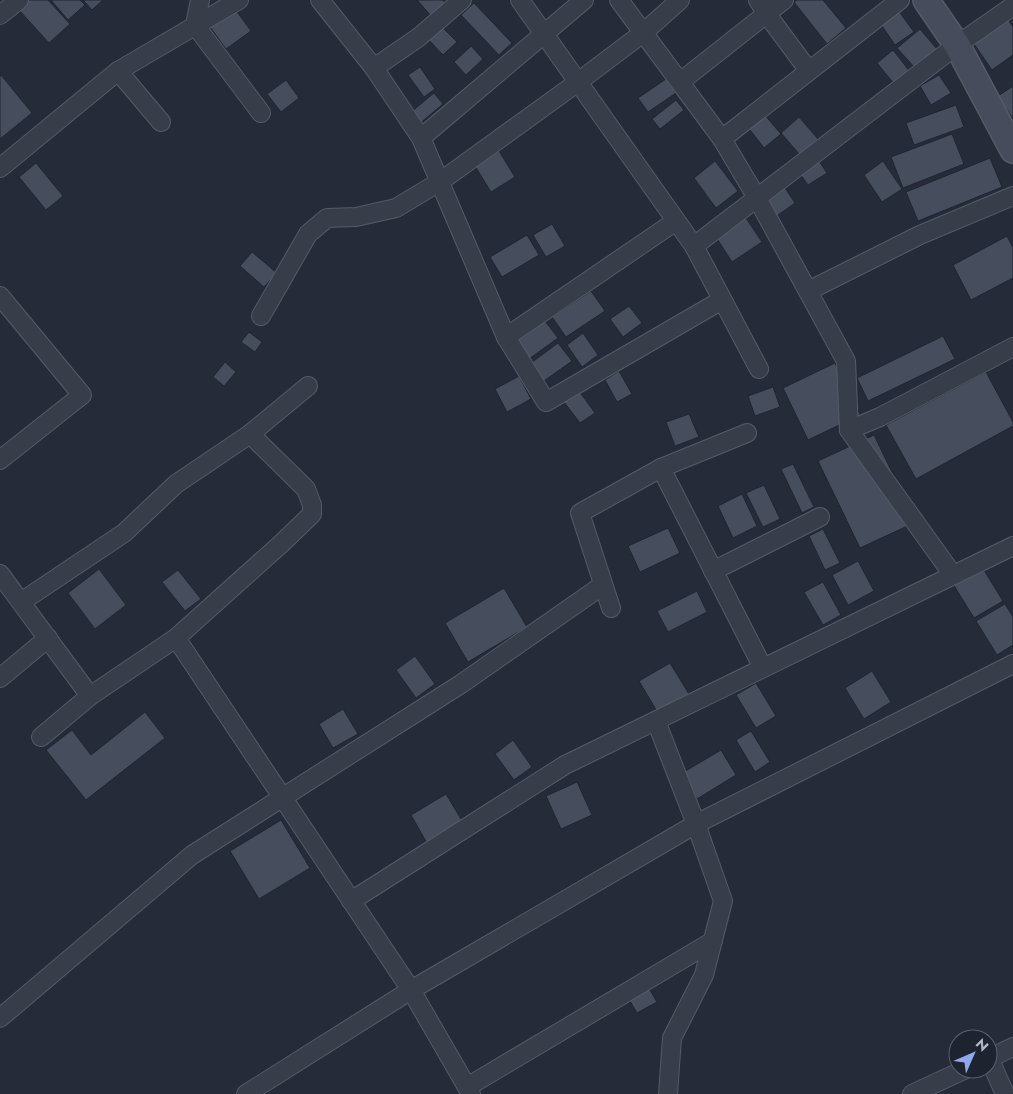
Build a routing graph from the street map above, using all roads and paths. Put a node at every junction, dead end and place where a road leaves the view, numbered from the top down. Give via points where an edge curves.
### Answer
1 (19, 0) edge
2 (200, 0) edge
3 (238, 0) edge
4 (320, 0) edge
5 (462, 0) edge
6 (520, 0) edge
7 (584, 0) edge
8 (619, 0) edge
9 (680, 0) edge
10 (784, 0) edge
11 (900, 0) edge
12 (926, 0) edge
13 (1013, 6) edge
14 (762, 7) edge
15 (0, 15) edge
16 (195, 25) junction
17 (643, 33) junction
18 (545, 34) junction
19 (957, 45) junction
20 (374, 68) junction
21 (118, 71) junction
22 (809, 71) junction
23 (578, 82) junction
24 (680, 82) junction
25 (261, 113) dead end
26 (161, 122) dead end
27 (422, 138) junction
28 (722, 139) junction
29 (1013, 150) edge
30 (0, 168) edge
31 (441, 181) junction
32 (1013, 196) edge
33 (757, 198) junction
34 (676, 222) junction
35 (694, 246) junction
36 (808, 291) junction
37 (0, 296) edge
38 (722, 300) junction
39 (261, 316) dead end
40 (506, 337) junction
41 (1013, 348) edge
42 (759, 369) dead end
43 (308, 386) dead end
44 (849, 430) junction
45 (250, 434) junction
46 (747, 434) dead end
47 (0, 460) edge
48 (661, 468) junction
49 (820, 517) dead end
50 (1013, 546) edge
51 (713, 571) junction
52 (0, 574) edge
53 (953, 575) junction
54 (603, 585) junction
55 (21, 602) junction
56 (611, 608) dead end
57 (48, 638) junction
58 (176, 638) junction
59 (1013, 664) edge
60 (763, 668) junction
61 (0, 678) edge
62 (90, 696) junction
63 (656, 721) junction
64 (41, 737) dead end
65 (282, 798) junction
66 (696, 824) junction
67 (351, 901) junction
68 (713, 941) junction
69 (411, 990) junction
70 (0, 1018) edge
71 (1013, 1047) edge
72 (998, 1054) edge
73 (948, 1077) edge
74 (998, 1078) edge
75 (469, 1090) edge
76 (246, 1094) edge
77 (668, 1094) edge
78 (912, 1094) edge
79 (1005, 1094) edge

1 - 15 street
2 - 16 street
3 - 16 street
4 - 20 street
5 - 20 street
6 - 18 street
7 - 18 street
8 - 17 street
9 - 17 street
10 - 14 street
11 - 22 street
12 - 19 main road
13 - 19 street
14 - 22 street
14 - 24 street
16 - 21 street
16 - 25 street
17 - 23 street
17 - 24 street
18 - 23 street
18 - 27 street
19 - 29 main road
19 - 33 street
20 - 27 street
21 - 26 street
21 - 30 street
22 - 28 street
23 - 31 street
23 - 34 street
24 - 28 street
27 - 31 street
28 - 33 street
31 - 39 street via 396,208 356,217 327,218 308,234
31 - 40 street
32 - 36 street via 920,235
33 - 35 street
33 - 36 street
34 - 35 street
34 - 40 street
35 - 38 street
36 - 44 street via 846,361
37 - 47 street via 82,395
38 - 40 street via 546,402
38 - 42 street
41 - 44 street
43 - 45 street
44 - 53 street
45 - 55 street via 176,484 124,533
45 - 58 street via 306,489 312,514
46 - 48 street
48 - 51 street
48 - 54 street via 580,513
49 - 51 street
50 - 53 street
51 - 60 street
52 - 55 street
53 - 60 street
54 - 56 street
54 - 65 street via 462,684
55 - 57 street
57 - 61 street
57 - 62 street
58 - 62 street
58 - 65 street
59 - 66 street
60 - 63 street
62 - 64 street
63 - 66 street
63 - 67 street via 565,765
65 - 67 street
65 - 70 street via 192,854
66 - 68 street via 723,901
66 - 69 street
67 - 69 street
68 - 75 street
68 - 77 street via 704,975 672,1038
69 - 75 street
69 - 76 street
71 - 72 street
73 - 78 street
74 - 79 street

